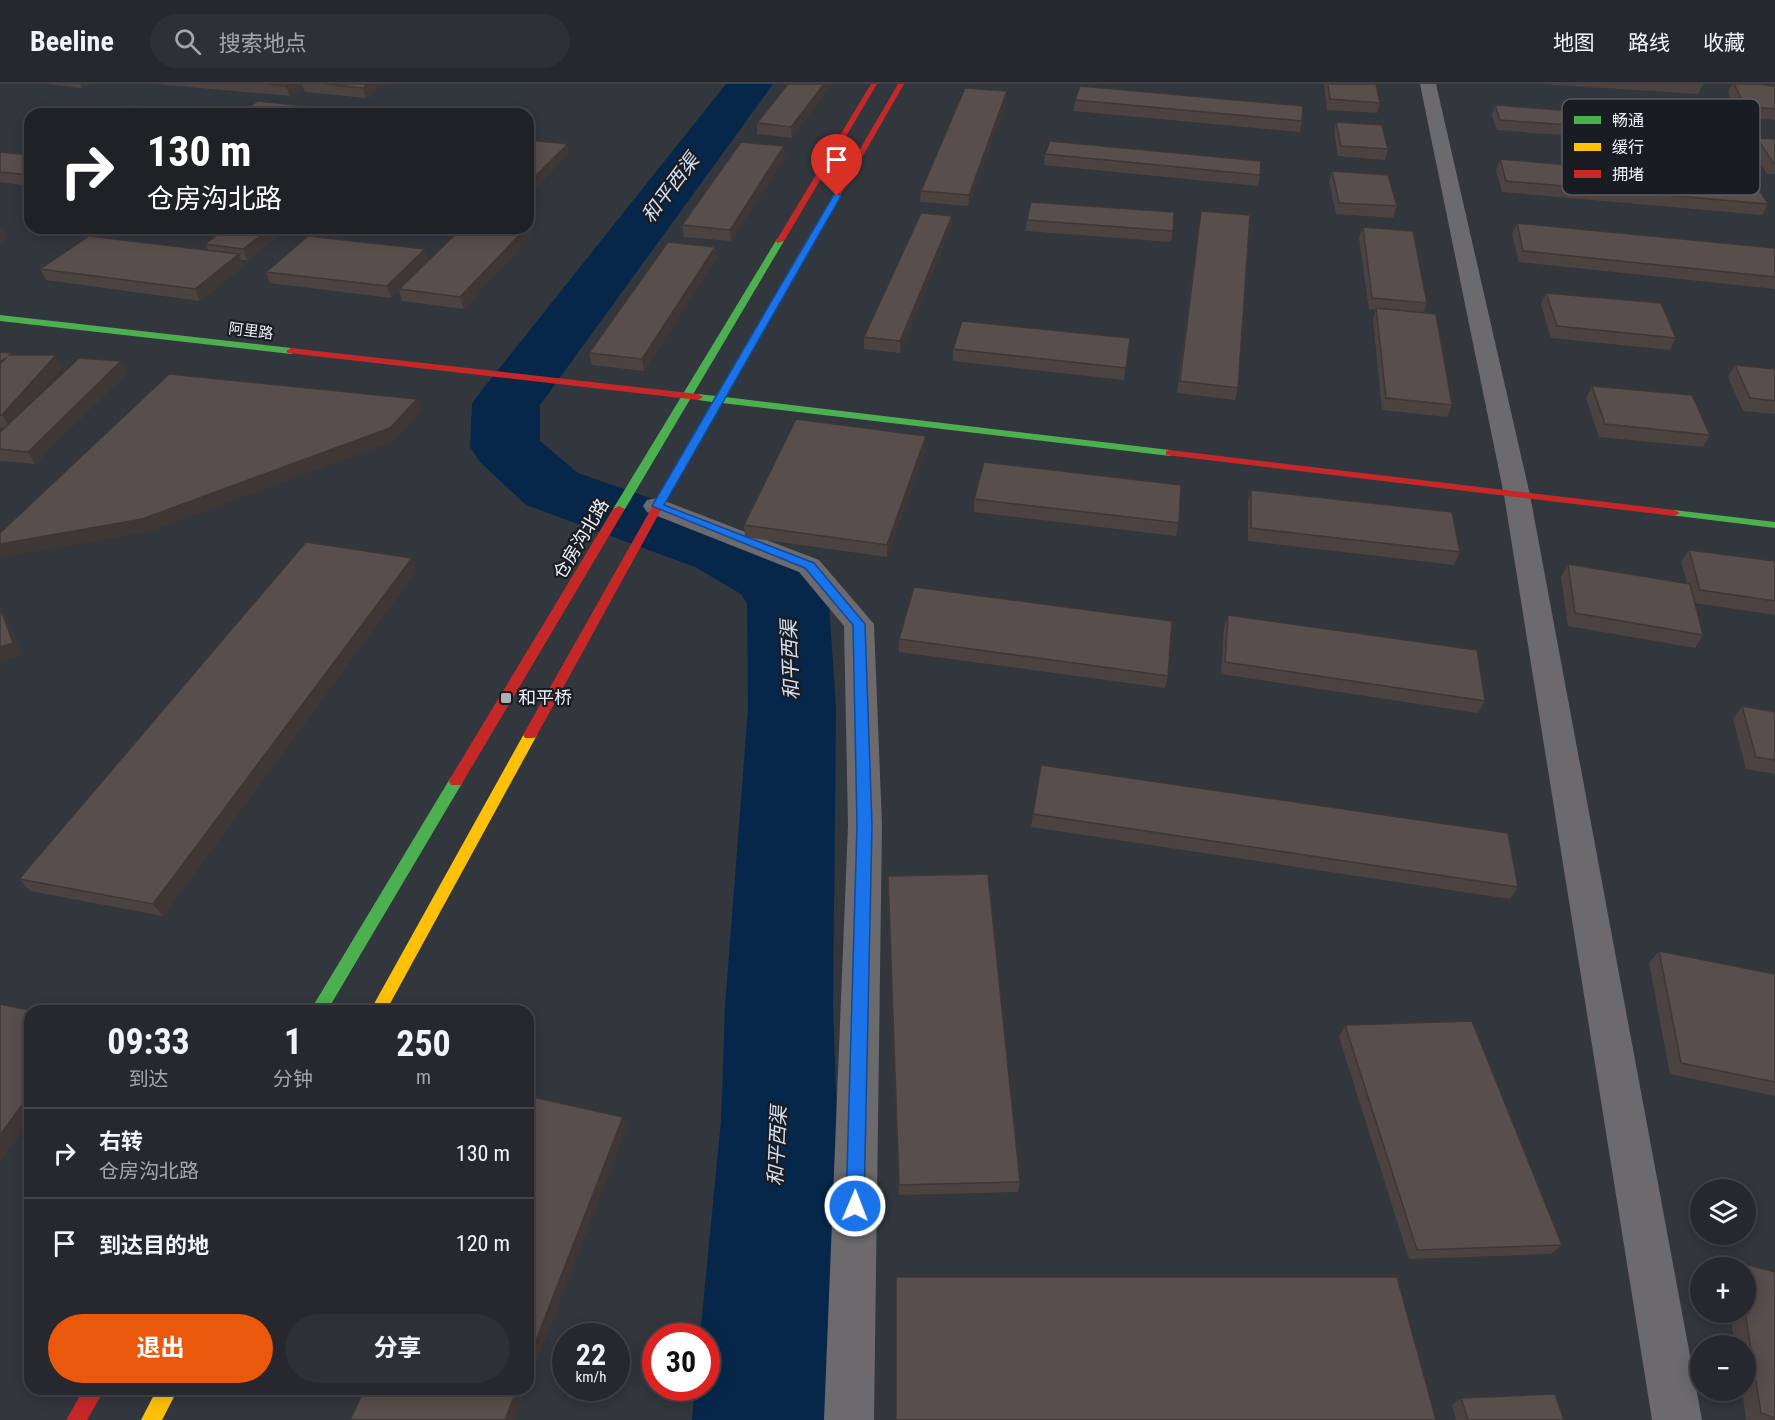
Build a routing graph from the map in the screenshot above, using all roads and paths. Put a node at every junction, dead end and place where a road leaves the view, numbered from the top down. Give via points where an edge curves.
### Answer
1 (874, 84) edge
2 (902, 84) edge
3 (1428, 84) edge
4 (0, 318) edge
5 (687, 395) junction
6 (719, 399) junction
7 (1517, 495) junction
8 (646, 504) junction
9 (1775, 525) edge
10 (322, 1005) edge
11 (381, 1005) edge
12 (91, 1395) edge
13 (165, 1395) edge
14 (76, 1420) edge
15 (151, 1420) edge
16 (849, 1420) edge
17 (1677, 1420) edge

1 - 5 main road, 仓房沟北路
2 - 6 main road, 仓房沟北路
3 - 7 street
4 - 5 main road, 阿里路
5 - 6 main road, 阿里路
5 - 8 main road, 仓房沟北路
6 - 7 main road, 阿里路
6 - 8 main road, 仓房沟北路
7 - 9 main road, 阿里路
7 - 17 street
8 - 10 main road, 仓房沟北路 via 607,531
8 - 11 main road, 仓房沟北路 via 638,539
8 - 16 street via 810,566 859,624 865,825
12 - 14 main road
13 - 15 main road

